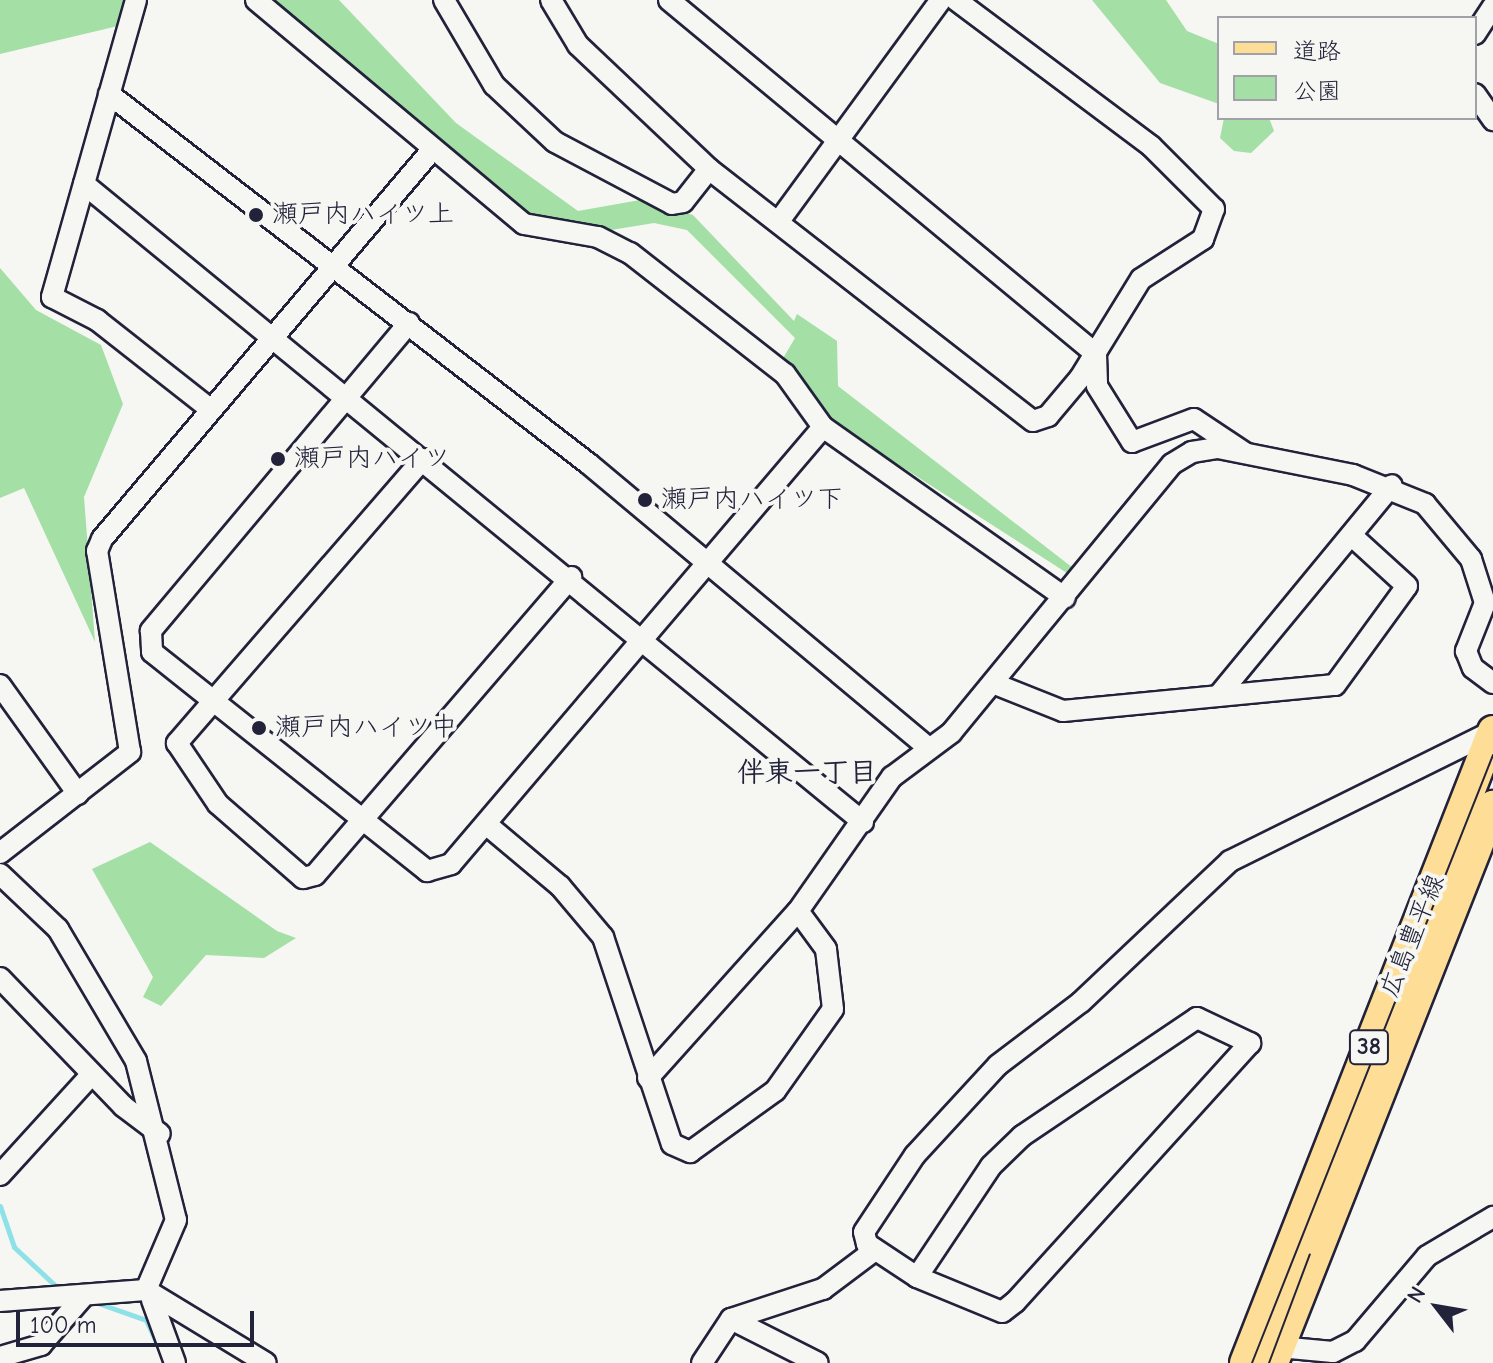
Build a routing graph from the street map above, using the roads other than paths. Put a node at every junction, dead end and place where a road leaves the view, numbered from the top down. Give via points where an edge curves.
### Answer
1 (136, 0) edge
2 (256, 0) edge
3 (444, 0) edge
4 (551, 0) edge
5 (669, 0) edge
6 (941, 0) edge
7 (956, 0) edge
8 (1493, 6) edge
9 (1477, 31) edge
10 (109, 94) junction
11 (1477, 97) edge
12 (1493, 120) edge
13 (837, 139) junction
14 (432, 150) junction
15 (709, 169) junction
16 (84, 184) junction
17 (779, 221) junction
18 (334, 267) junction
19 (409, 323) junction
20 (274, 335) junction
21 (1096, 354) junction
22 (350, 395) junction
23 (210, 409) junction
24 (823, 427) junction
25 (1248, 456) junction
26 (423, 459) junction
27 (1392, 485) junction
28 (1352, 536) junction
29 (711, 562) junction
30 (571, 577) junction
31 (1065, 598) junction
32 (647, 639) junction
33 (1493, 683) edge
34 (995, 684) junction
35 (1, 689) edge
36 (1218, 696) junction
37 (213, 701) junction
38 (1493, 731) edge
39 (927, 747) junction
40 (78, 794) junction
41 (1493, 806) edge
42 (363, 820) junction
43 (863, 822) junction
44 (486, 824) junction
45 (0, 853) edge
46 (0, 874) edge
47 (798, 911) junction
48 (0, 978) edge
49 (91, 1075) junction
50 (648, 1078) junction
51 (160, 1134) junction
52 (0, 1175) edge
53 (1493, 1217) edge
54 (875, 1250) junction
55 (917, 1277) junction
56 (146, 1290) junction
57 (82, 1298) junction
58 (0, 1301) edge
59 (731, 1319) junction
60 (1276, 1355) edge
61 (0, 1357) edge
62 (175, 1363) edge
63 (266, 1363) edge
64 (702, 1363) edge
65 (818, 1363) edge
66 (1245, 1363) edge

1 - 10 street
2 - 14 street
3 - 15 street via 494,85 555,142 672,204 683,202
4 - 15 street via 578,45
5 - 13 street
6 - 13 street
7 - 21 street via 1151,146 1214,209 1203,239 1141,279
8 - 9 street
10 - 16 street
10 - 18 street
11 - 12 street
13 - 17 street
13 - 21 street
14 - 18 street
14 - 24 street via 524,224 598,237 660,274 785,374 802,407
15 - 17 street
16 - 20 street
16 - 23 street via 52,297 97,320
17 - 21 street via 1033,421 1048,416
18 - 19 street
18 - 20 street
19 - 22 street
19 - 29 street
20 - 22 street
20 - 23 street
21 - 25 street via 1097,386 1132,442 1194,419
22 - 26 street
22 - 37 street via 151,631 152,652
23 - 40 street via 97,551 130,752
24 - 29 street
24 - 31 street
25 - 27 street
25 - 31 street via 1218,448 1172,464
26 - 30 street
26 - 37 street
27 - 28 street
27 - 33 street via 1450,526 1471,559 1485,603 1466,651 1473,668
28 - 36 street
28 - 36 street via 1407,586 1350,670 1335,685
29 - 32 street
29 - 39 street
30 - 32 street
30 - 42 street
31 - 34 street
32 - 43 street
32 - 44 street
34 - 36 street via 1063,711
34 - 39 street via 951,733
35 - 40 street
37 - 42 street
37 - 42 street via 177,743 182,757 218,804 303,878 315,875
38 - 54 street via 1253,845 1209,878 1081,1002 998,1065 915,1155 864,1232
38 - 66 main road, 広島豊平線 / 38
39 - 43 street via 892,777
40 - 45 street
41 - 60 main road, 広島豊平線 / 38
42 - 44 street via 427,871 451,864
43 - 47 street
44 - 50 street via 560,886 603,937
46 - 51 street via 58,929 110,1012 136,1061
47 - 50 street
47 - 50 street via 826,949 833,1009 775,1091 690,1152 672,1144
48 - 49 street
49 - 51 street
49 - 52 street
51 - 56 street via 176,1220
53 - 60 street via 1427,1256 1355,1341 1333,1352
54 - 55 street
54 - 59 street via 823,1289
55 - 55 street via 991,1166 1104,1075 1197,1018 1250,1043 1002,1312
56 - 57 street
56 - 62 street via 165,1320
56 - 63 street
57 - 58 street
57 - 61 street via 41,1345
59 - 64 street
59 - 65 street

